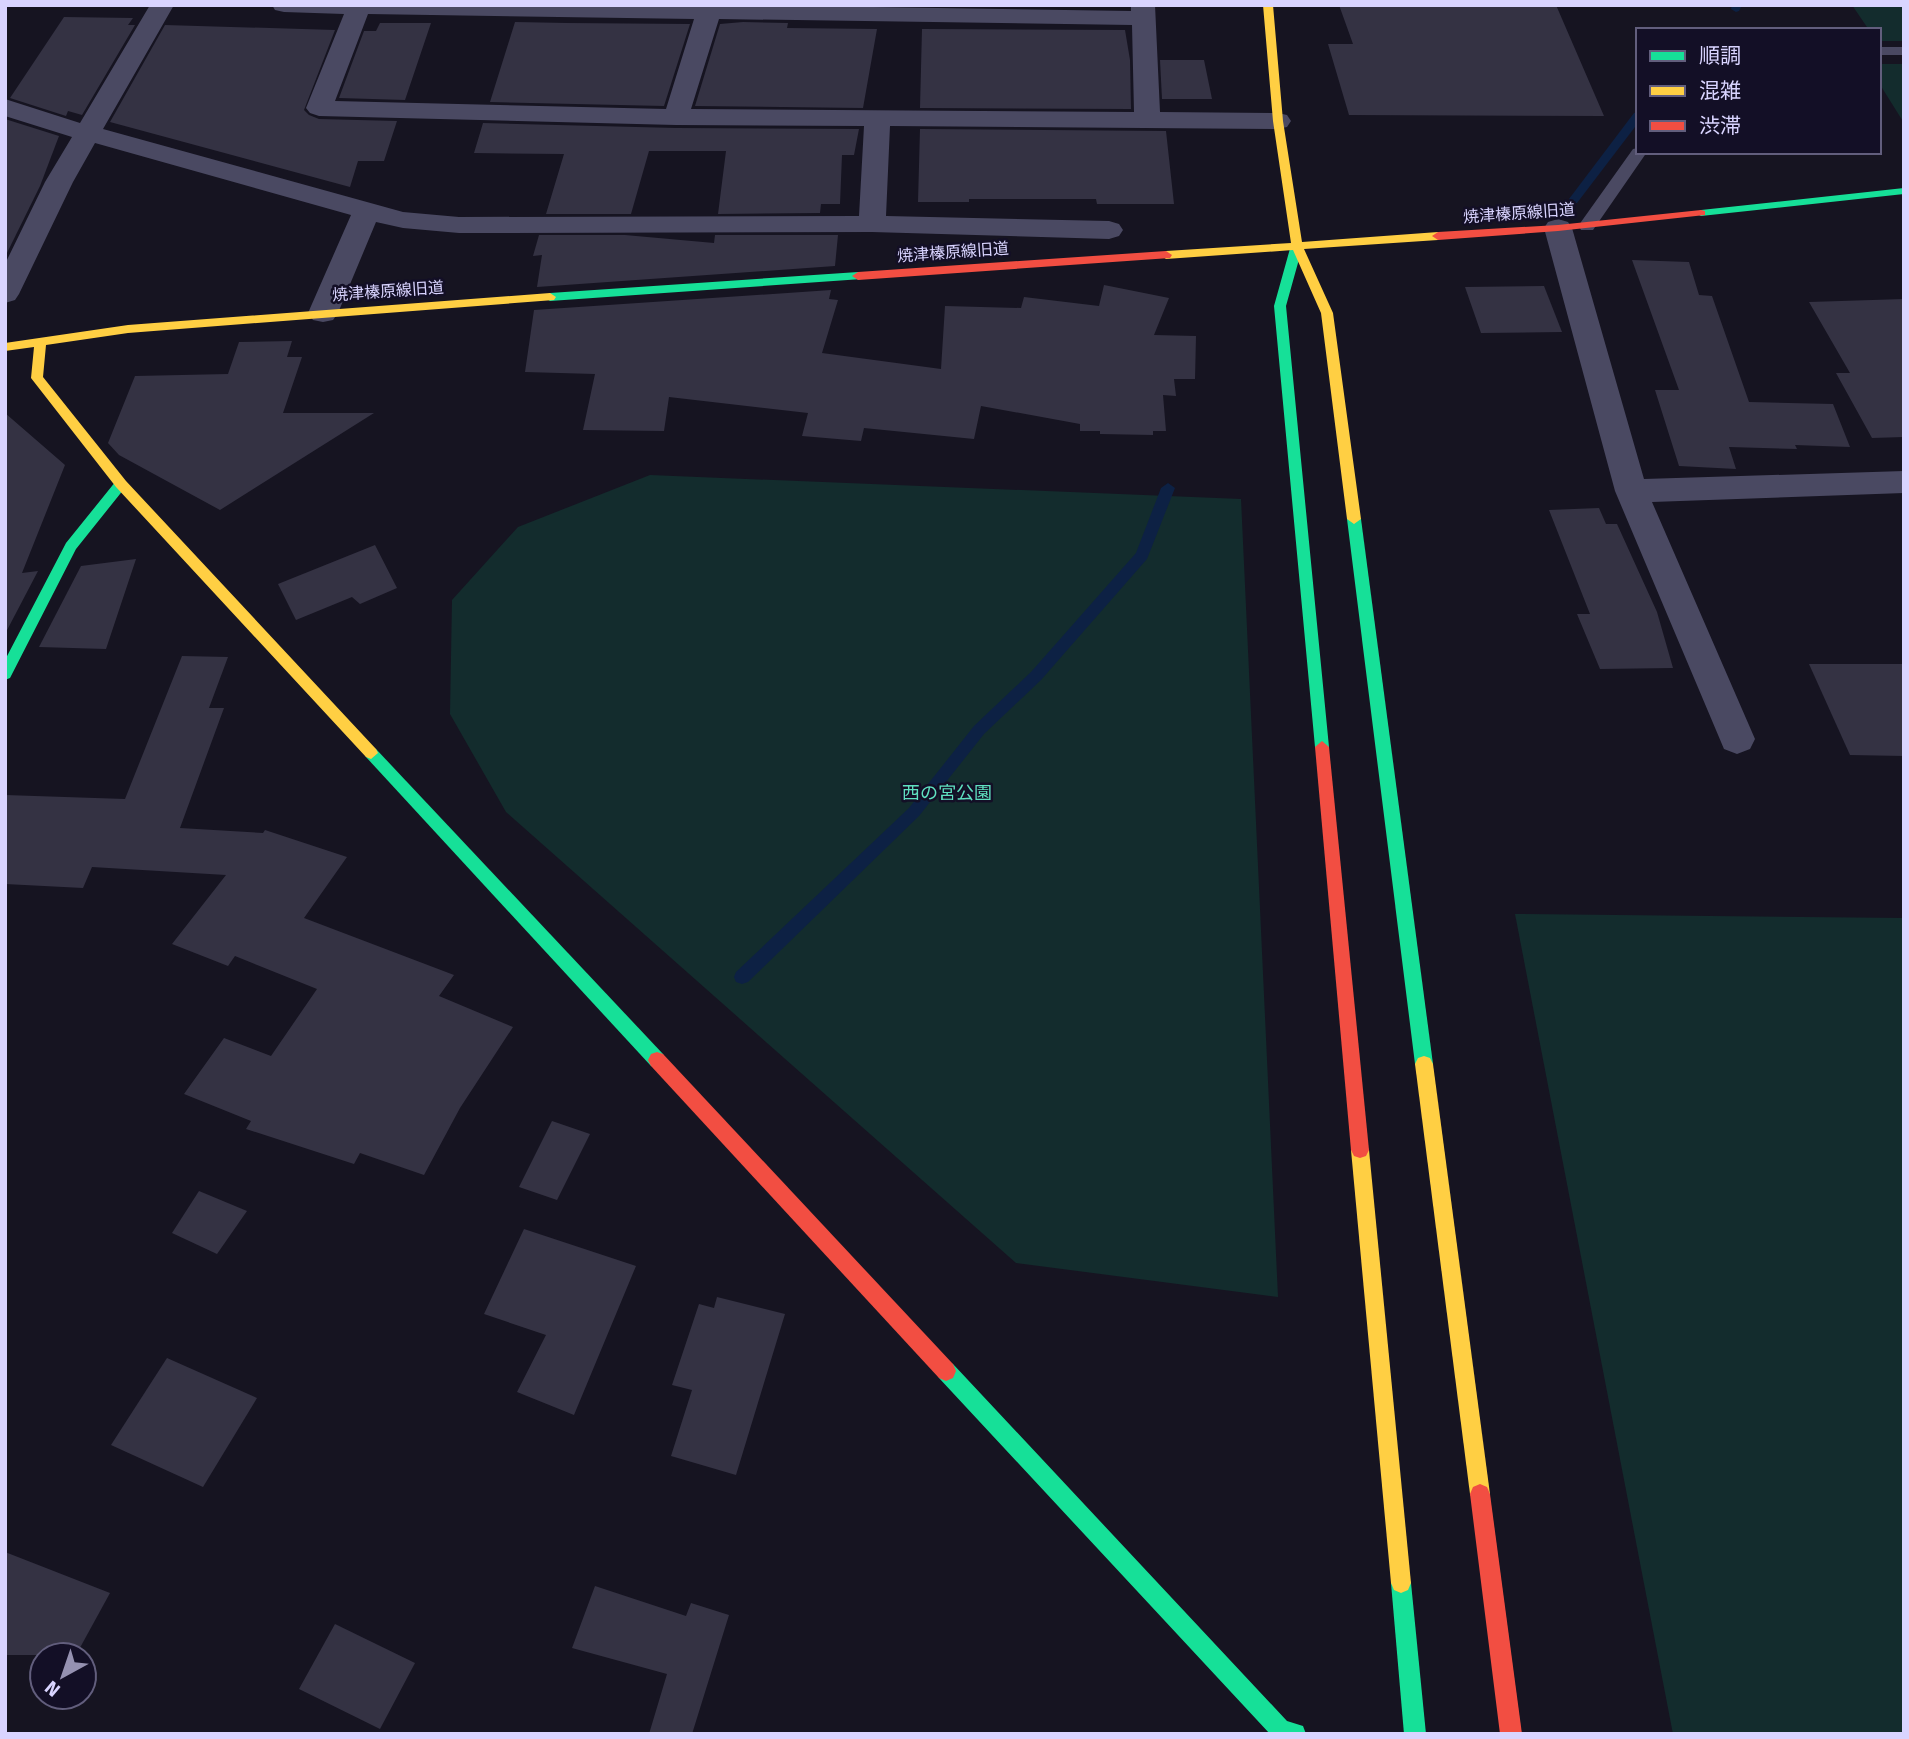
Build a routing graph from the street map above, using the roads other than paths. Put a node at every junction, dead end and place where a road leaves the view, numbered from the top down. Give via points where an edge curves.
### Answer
1 (162, 5) edge
2 (285, 5) edge
3 (1268, 5) edge
4 (359, 7) junction
5 (710, 8) edge
6 (1143, 12) edge
7 (1881, 51) edge
8 (1904, 51) edge
9 (5, 107) edge
10 (676, 117) junction
11 (877, 118) junction
12 (1146, 120) junction
13 (1278, 121) junction
14 (87, 133) junction
15 (1637, 154) edge
16 (1904, 191) edge
17 (367, 211) junction
18 (872, 224) junction
19 (1573, 227) junction
20 (1109, 230) dead end
21 (1297, 245) junction
22 (5, 294) edge
23 (323, 313) junction
24 (40, 344) junction
25 (5, 347) edge
26 (1904, 482) edge
27 (121, 484) junction
28 (1631, 491) junction
29 (5, 674) edge
30 (1737, 740) dead end
31 (1295, 1734) edge
32 (1415, 1734) edge
33 (1511, 1734) edge

1 - 14 street
2 - 4 street
3 - 13 street
4 - 5 street
4 - 10 street via 318,108
5 - 6 street
5 - 10 street
6 - 12 street
7 - 8 lane
9 - 14 street
10 - 11 street
11 - 12 street
11 - 18 street
12 - 13 street
13 - 21 street
14 - 17 street
14 - 22 street
15 - 19 lane
16 - 19 street, 焼津榛原線旧道
17 - 18 street via 459,225
17 - 23 street
18 - 20 street
19 - 21 street, 焼津榛原線旧道
19 - 28 street
21 - 23 street, 焼津榛原線旧道
21 - 32 street via 1280,306
21 - 33 street via 1327,313
23 - 24 street, 焼津榛原線旧道 via 128,329
24 - 25 street, 焼津榛原線旧道
24 - 27 street via 37,378
26 - 28 street
27 - 29 street via 71,546
27 - 31 street via 1281,1730
28 - 30 street

